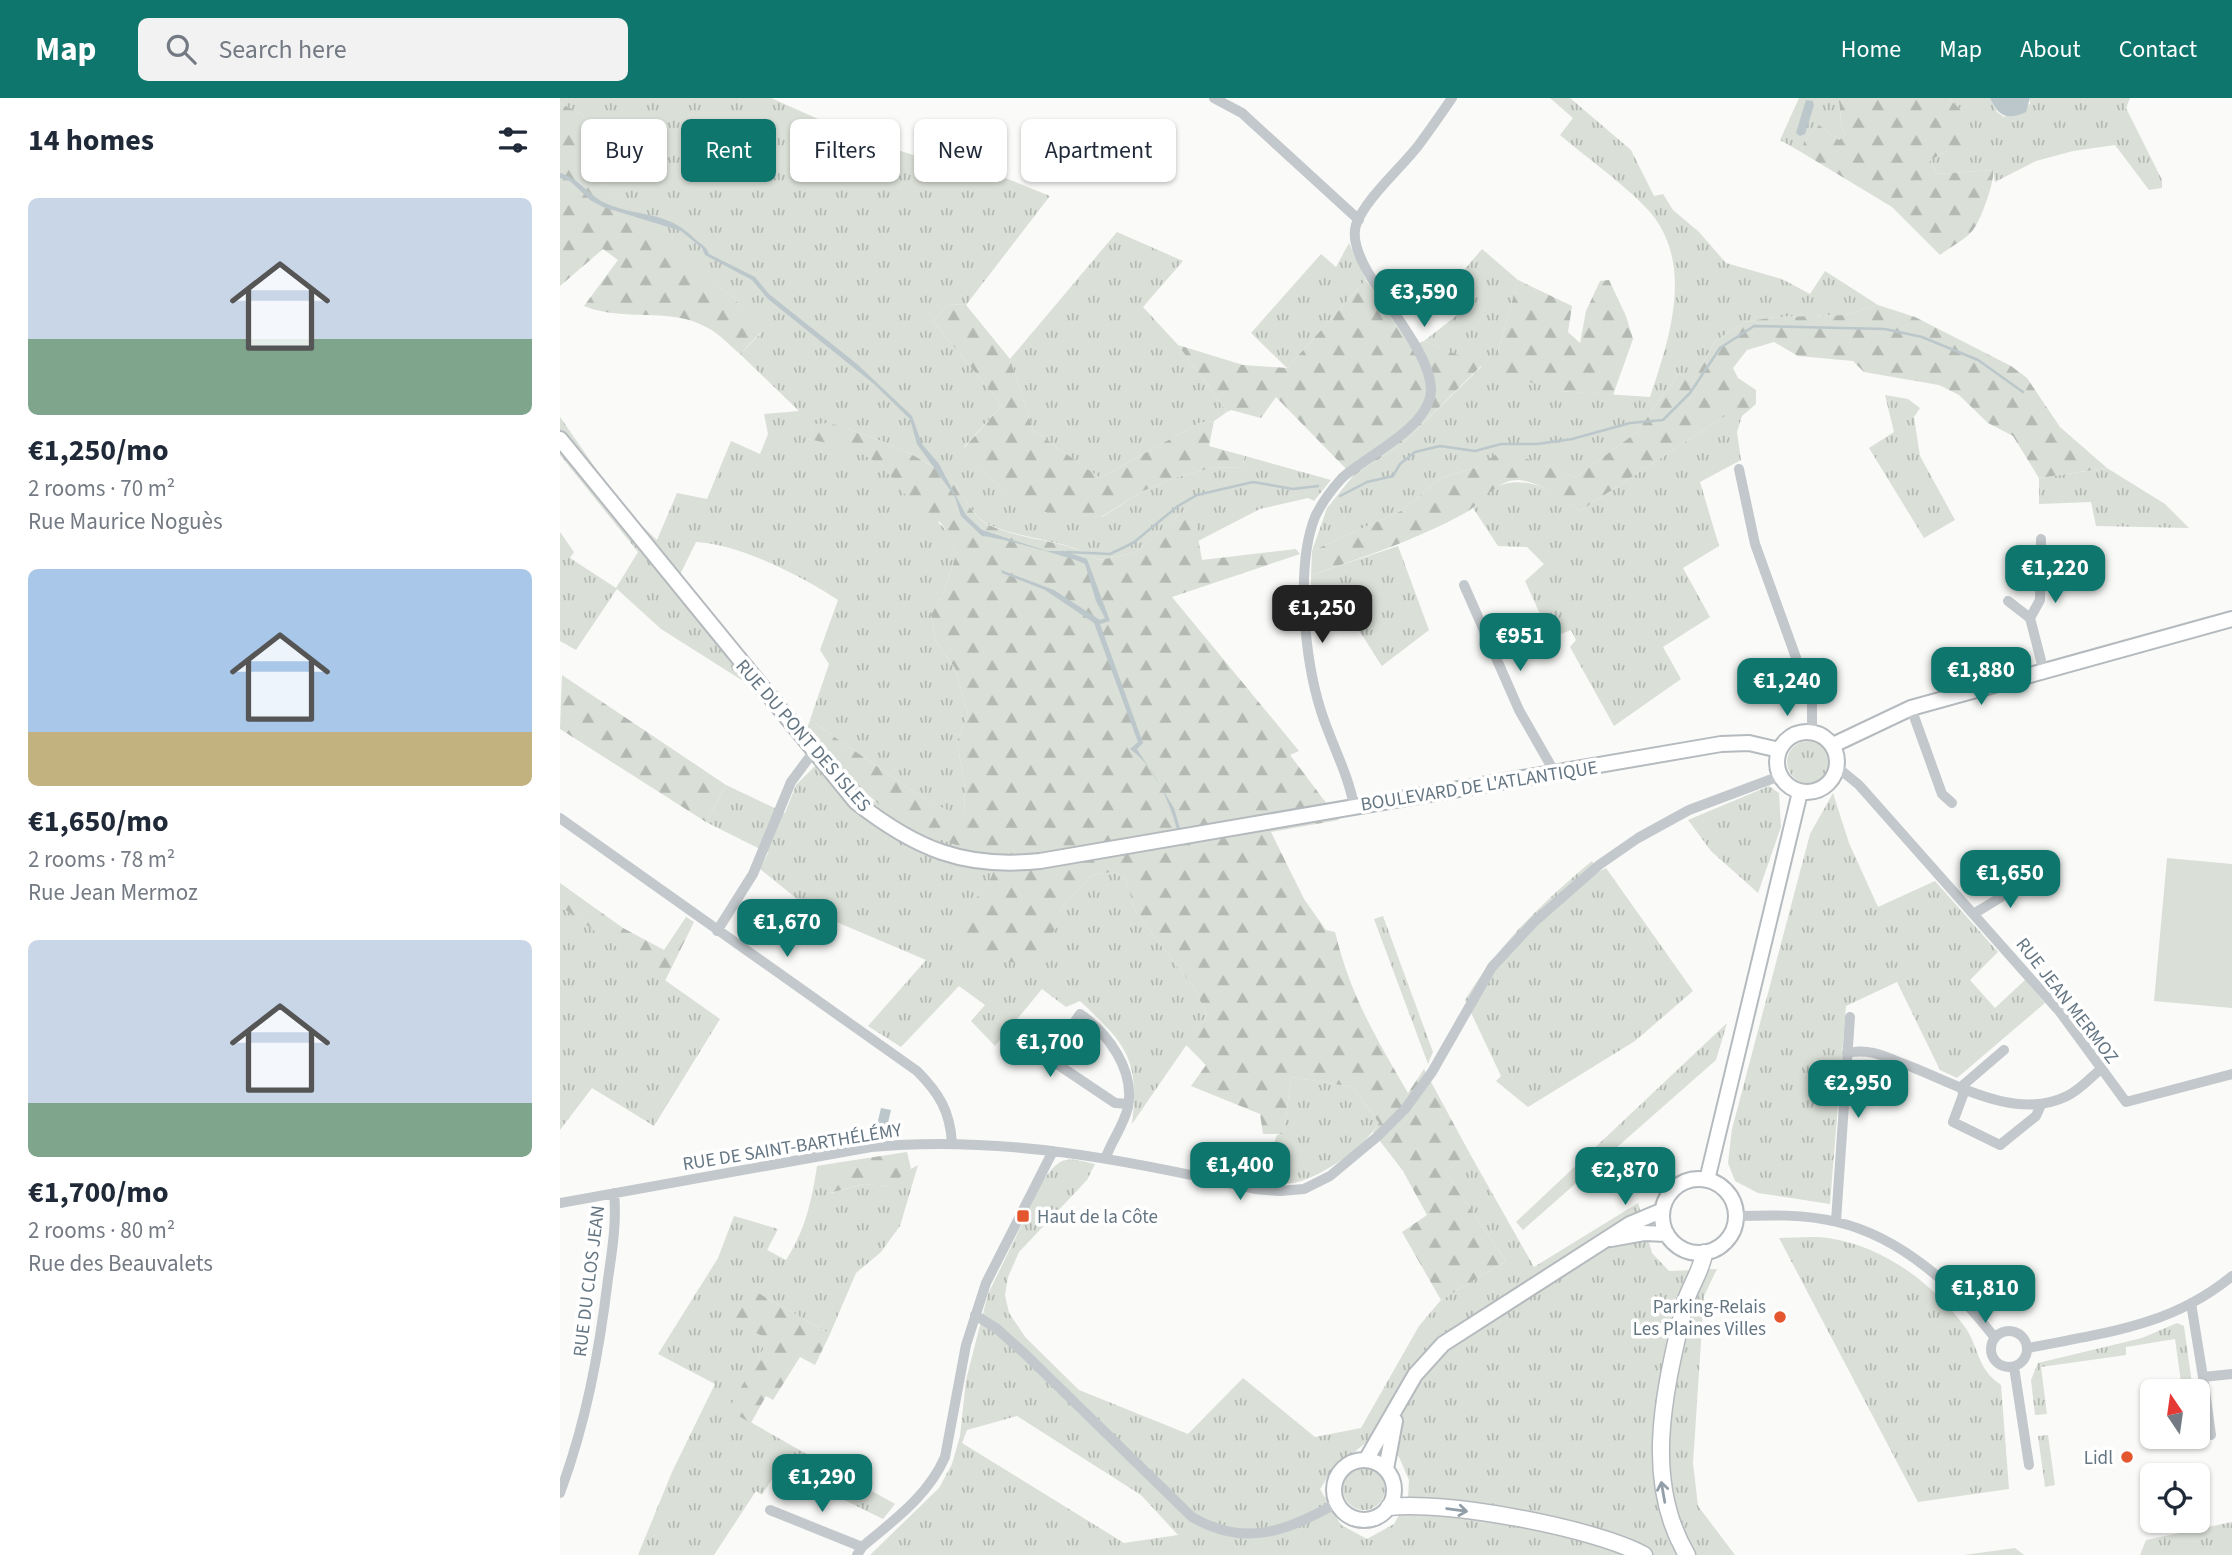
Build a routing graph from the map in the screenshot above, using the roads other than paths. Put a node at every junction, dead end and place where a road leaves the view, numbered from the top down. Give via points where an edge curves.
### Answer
1 (1214, 98) edge
2 (1452, 98) edge
3 (1359, 220) junction
4 (560, 439) edge
5 (1739, 469) dead end
6 (2041, 539) dead end
7 (1464, 585) dead end
8 (2008, 601) dead end
9 (2029, 618) junction
10 (2232, 619) edge
11 (2044, 672) junction
12 (1911, 708) junction
13 (1812, 732) junction
14 (1833, 745) junction
15 (1779, 750) junction
16 (814, 751) junction
17 (1837, 767) junction
18 (1555, 773) junction
19 (1780, 776) junction
20 (1800, 792) junction
21 (1952, 803) dead end
22 (1354, 806) junction
23 (560, 818) edge
24 (1179, 836) joint
25 (2029, 880) dead end
26 (1975, 913) junction
27 (717, 931) junction
28 (1850, 1017) dead end
29 (2004, 1050) dead end
30 (1847, 1053) junction
31 (2101, 1069) junction
32 (2232, 1074) edge
33 (1962, 1086) junction
34 (1128, 1104) junction
35 (2041, 1105) junction
36 (952, 1143) junction
37 (1052, 1151) junction
38 (1106, 1157) junction
39 (1707, 1180) junction
40 (614, 1193) junction
41 (560, 1203) edge
42 (1661, 1211) junction
43 (1736, 1216) junction
44 (1836, 1221) junction
45 (1667, 1234) junction
46 (1606, 1238) junction
47 (1704, 1253) junction
48 (2232, 1276) edge
49 (2191, 1303) junction
50 (975, 1315) junction
51 (1994, 1338) junction
52 (2028, 1348) junction
53 (2014, 1367) junction
54 (2232, 1374) edge
55 (2203, 1377) joint
56 (1399, 1406) junction
57 (1366, 1460) junction
58 (2029, 1465) dead end
59 (1385, 1469) junction
60 (560, 1493) edge
61 (1337, 1503) junction
62 (1389, 1507) junction
63 (770, 1510) dead end
64 (860, 1551) edge
65 (1644, 1555) edge
66 (1687, 1555) edge

1 - 3 street via 1241,113
2 - 3 street
3 - 22 street via 1357,247 1415,344 1431,393 1412,425 1329,494 1315,517 1309,540 1306,652 1321,713
4 - 16 main road, RUE DU PONT DES ISLES
5 - 13 street via 1755,544 1812,702
6 - 9 street via 2040,600
7 - 18 street via 1519,710
8 - 9 street
9 - 11 street
10 - 11 main road
11 - 12 main road
12 - 14 main road
12 - 21 street via 1942,794
13 - 14 main road
13 - 15 main road via 1792,735
14 - 17 main road
15 - 18 main road, BOULEVARD DE L'ATLANTIQUE via 1749,743 1721,744
15 - 19 main road
16 - 24 main road, RUE DU PONT DES ISLES via 856,802 911,841 944,855 1013,864
16 - 27 street via 791,782 752,874
17 - 20 main road via 1820,790
17 - 26 street, RUE JEAN MERMOZ via 1859,785
18 - 22 main road, BOULEVARD DE L'ATLANTIQUE
19 - 20 main road
19 - 38 street, RUE DE SAINT-BARTHÉLÉMY via 1669,821 1566,891 1492,967 1432,1072 1405,1109 1330,1175 1304,1189 1255,1189
20 - 39 main road
22 - 24 main road, BOULEVARD DE L'ATLANTIQUE
23 - 27 street
25 - 26 street
26 - 31 street, RUE JEAN MERMOZ via 2060,1012
27 - 36 street via 917,1071 945,1106
28 - 30 street
29 - 33 street
30 - 33 street via 1867,1049
30 - 44 street
31 - 32 street, RUE JEAN MERMOZ via 2126,1102
31 - 35 street via 2070,1094
33 - 35 street via 2003,1102
33 - 35 street via 1953,1122 2000,1145 2036,1116
34 - 34 street via 1129,1091 1118,1055 1094,1023 1080,1014 1053,1054 1054,1062 1115,1102
34 - 38 street
36 - 37 street, RUE DE SAINT-BARTHÉLÉMY
36 - 40 street, RUE DE SAINT-BARTHÉLÉMY via 871,1147
37 - 38 street, RUE DE SAINT-BARTHÉLÉMY
37 - 50 street via 986,1283
39 - 42 main road via 1676,1187
39 - 43 main road via 1730,1197
40 - 41 street, RUE DE SAINT-BARTHÉLÉMY
40 - 60 street, RUE DU CLOS JEAN via 614,1229 592,1388 578,1446
42 - 45 main road
42 - 46 main road
43 - 44 street
43 - 47 main road via 1723,1244
44 - 51 street via 1879,1237 1907,1254 1954,1294
45 - 46 main road
45 - 47 main road via 1681,1248
46 - 56 main road via 1474,1322 1428,1358
66 -> 47 highway via 1666,1508 1660,1448 1686,1301
48 - 49 street
49 - 52 street via 2112,1334
49 - 55 street
50 - 61 street via 996,1328 1192,1517 1213,1529 1252,1535 1272,1531
50 - 64 street via 939,1472 906,1510
51 - 52 street via 2005,1331 2018,1333
51 - 53 street via 1991,1350 1996,1362
52 - 53 street via 2026,1358
53 - 58 street
54 - 55 street
56 - 57 main road
56 - 59 main road
57 - 59 main road
57 - 61 main road via 1339,1473 1334,1493
59 - 62 main road via 1394,1487
61 - 62 main road via 1357,1520 1376,1518
62 -> 65 highway via 1458,1510 1596,1534
63 - 64 street

